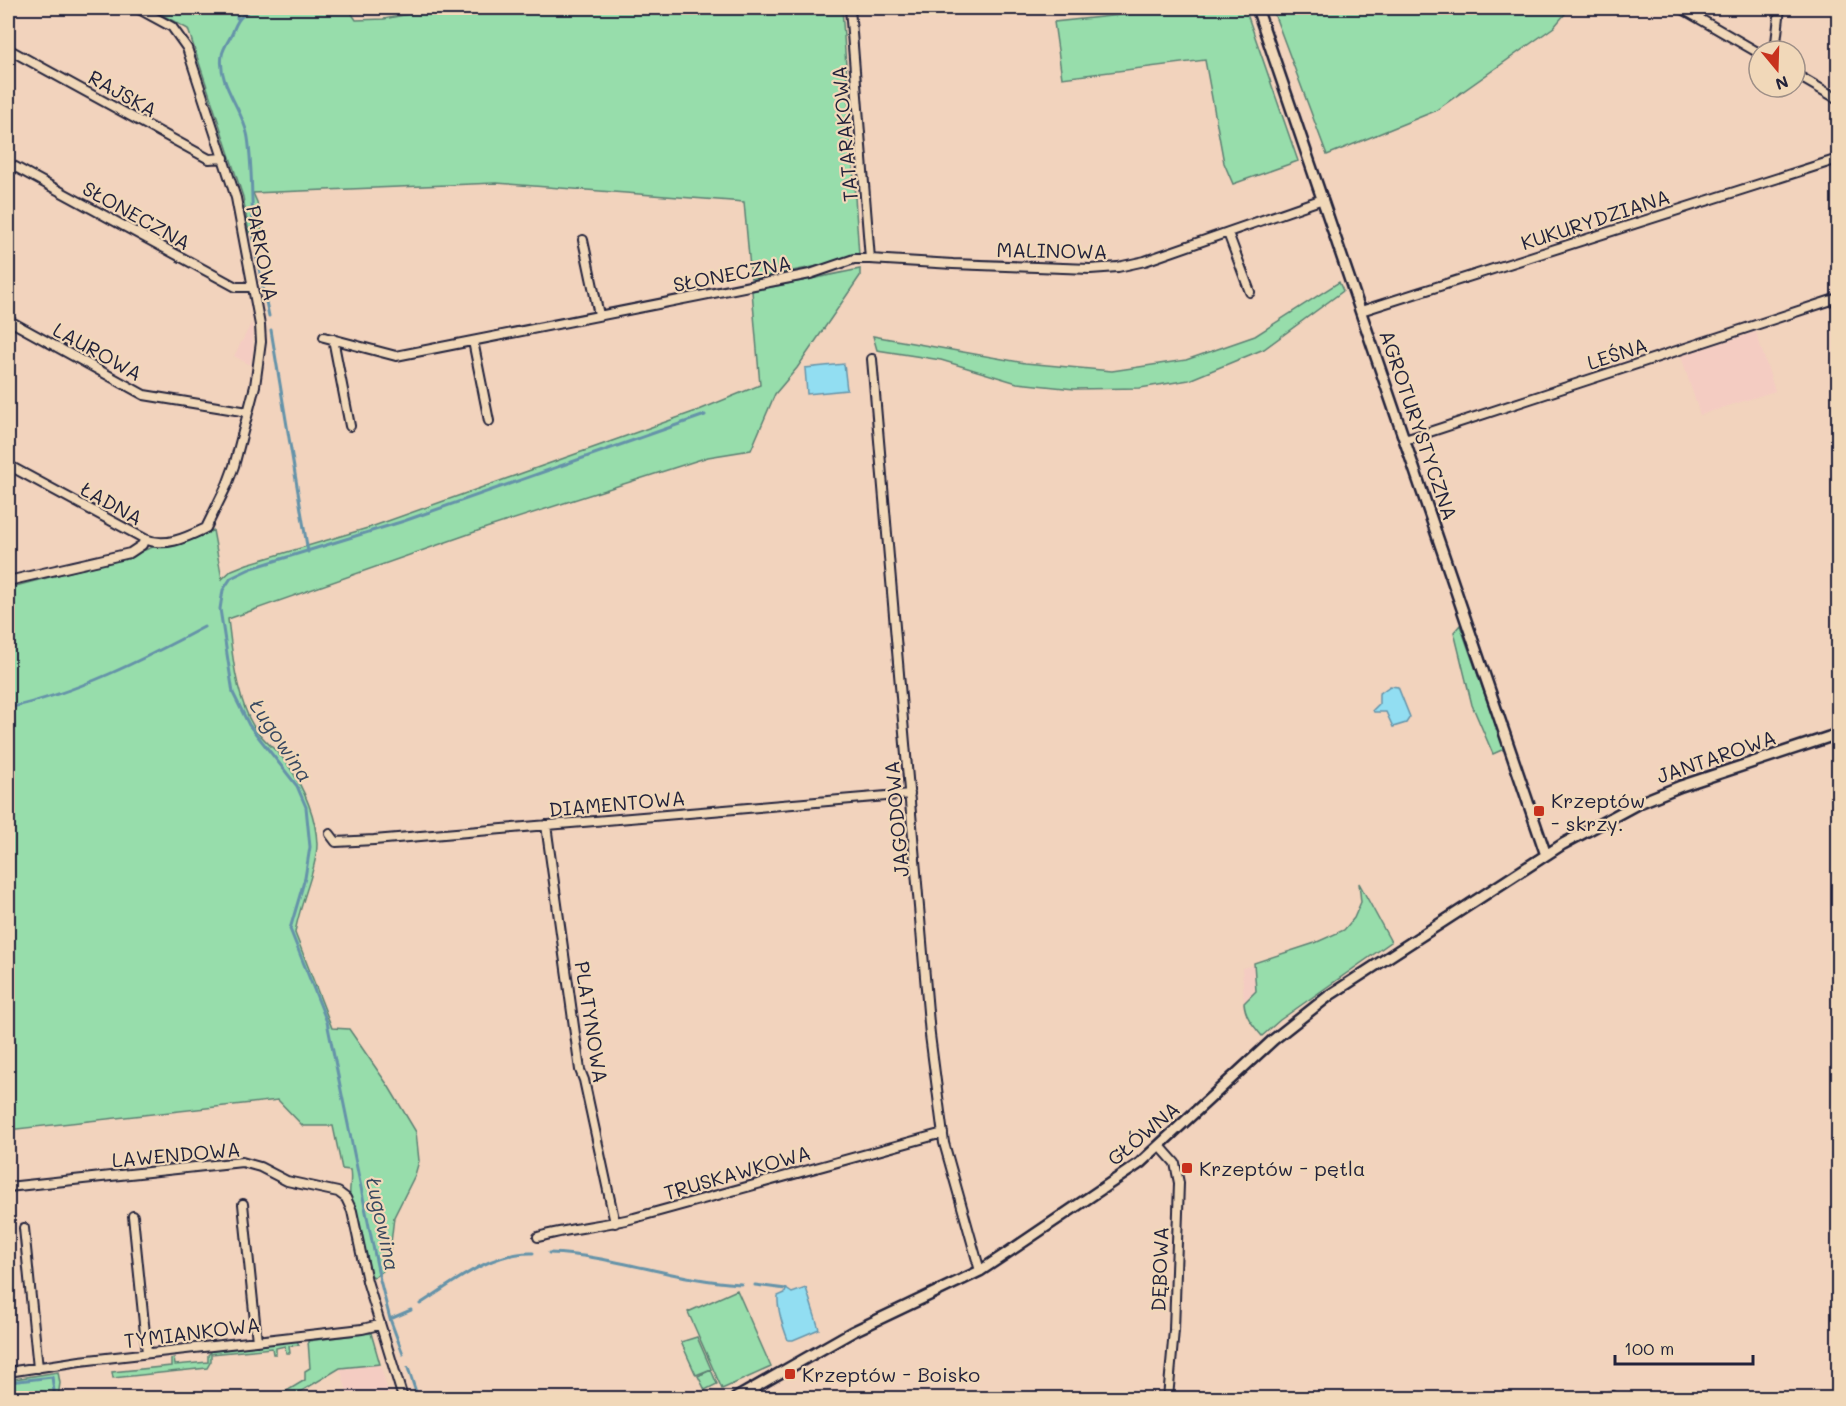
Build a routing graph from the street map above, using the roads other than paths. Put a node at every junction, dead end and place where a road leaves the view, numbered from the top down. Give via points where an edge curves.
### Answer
1 (137, 8) edge
2 (850, 8) edge
3 (1257, 8) edge
4 (1681, 8) edge
5 (1780, 8) edge
6 (1776, 39) edge
7 (1747, 46) edge
8 (8, 48) edge
9 (1807, 81) edge
10 (1839, 99) edge
11 (224, 158) junction
12 (1839, 159) edge
13 (8, 163) edge
14 (1323, 199) junction
15 (1228, 232) junction
16 (583, 240) dead end
17 (870, 259) junction
18 (252, 288) junction
19 (1250, 292) dead end
20 (1839, 298) edge
21 (1361, 311) junction
22 (598, 315) junction
23 (8, 320) edge
24 (324, 337) dead end
25 (333, 339) junction
26 (473, 340) junction
27 (872, 359) dead end
28 (248, 412) junction
29 (489, 422) dead end
30 (350, 426) dead end
31 (1405, 440) junction
32 (8, 465) edge
33 (206, 528) joint
34 (145, 539) junction
35 (8, 581) edge
36 (1839, 734) edge
37 (910, 794) junction
38 (546, 825) junction
39 (330, 834) dead end
40 (1546, 855) junction
41 (943, 1133) junction
42 (1160, 1146) junction
43 (8, 1187) edge
44 (243, 1204) dead end
45 (133, 1216) dead end
46 (615, 1223) junction
47 (24, 1228) dead end
48 (538, 1237) dead end
49 (980, 1271) junction
50 (380, 1325) junction
51 (257, 1341) junction
52 (147, 1353) junction
53 (38, 1368) junction
54 (8, 1372) edge
55 (753, 1388) junction
56 (1613, 1396) dead end
57 (403, 1398) edge
58 (736, 1398) edge
59 (757, 1398) edge
60 (1168, 1398) edge
61 (1600, 1398) edge

1 - 11 street, PARKOWA via 172,27 187,48
2 - 17 street, TATARAKOWA
3 - 14 street, AGROTURYSTYCZNA
4 - 7 street
5 - 6 street
8 - 11 street, RAJSKA via 209,159
9 - 10 street
11 - 18 street, PARKOWA via 236,198
12 - 21 street, KUKURYDZIANA
13 - 18 street, SŁONECZNA via 236,287
14 - 15 street, MALINOWA
14 - 21 street, AGROTURYSTYCZNA
15 - 17 street, MALINOWA via 1145,261 1106,268
15 - 19 street
16 - 22 street
17 - 22 street, SŁONECZNA via 854,259 810,274
18 - 28 street, PARKOWA via 261,342
20 - 31 street, LEŚNA
21 - 31 street, AGROTURYSTYCZNA
22 - 26 street, SŁONECZNA
23 - 28 street, LAUROWA via 144,395
24 - 25 street, SŁONECZNA
25 - 26 street, SŁONECZNA via 396,356
25 - 30 street
26 - 29 street
27 - 37 street, JAGODOWA
28 - 33 street, PARKOWA via 230,475
31 - 40 street, AGROTURYSTYCZNA
32 - 34 street, ŁADNA
33 - 34 street, ŁADNA via 169,542
34 - 35 street via 136,549 120,556
36 - 40 street, JANTAROWA via 1639,803
37 - 38 street, DIAMENTOWA
37 - 41 street, JAGODOWA via 930,1035
38 - 39 street, DIAMENTOWA via 336,842
38 - 46 street, PLATYNOWA via 580,1070
40 - 42 street, GŁÓWNA via 1296,1020
41 - 46 street, TRUSKAWKOWA
41 - 49 street, JAGODOWA
42 - 49 street, GŁÓWNA
42 - 60 street, DĘBOWA via 1175,1163 1179,1183
43 - 50 street, LAWENDOWA via 242,1162 287,1181 343,1194 352,1211
44 - 51 street
45 - 52 street
46 - 48 street, TRUSKAWKOWA via 569,1228
47 - 53 street
49 - 55 street, GŁÓWNA via 852,1332
50 - 51 street, TYMIANKOWA
50 - 57 street
51 - 52 street, TYMIANKOWA
52 - 53 street, TYMIANKOWA
53 - 54 street, TYMIANKOWA
55 - 58 street, GŁÓWNA
55 - 59 street
56 - 61 street

